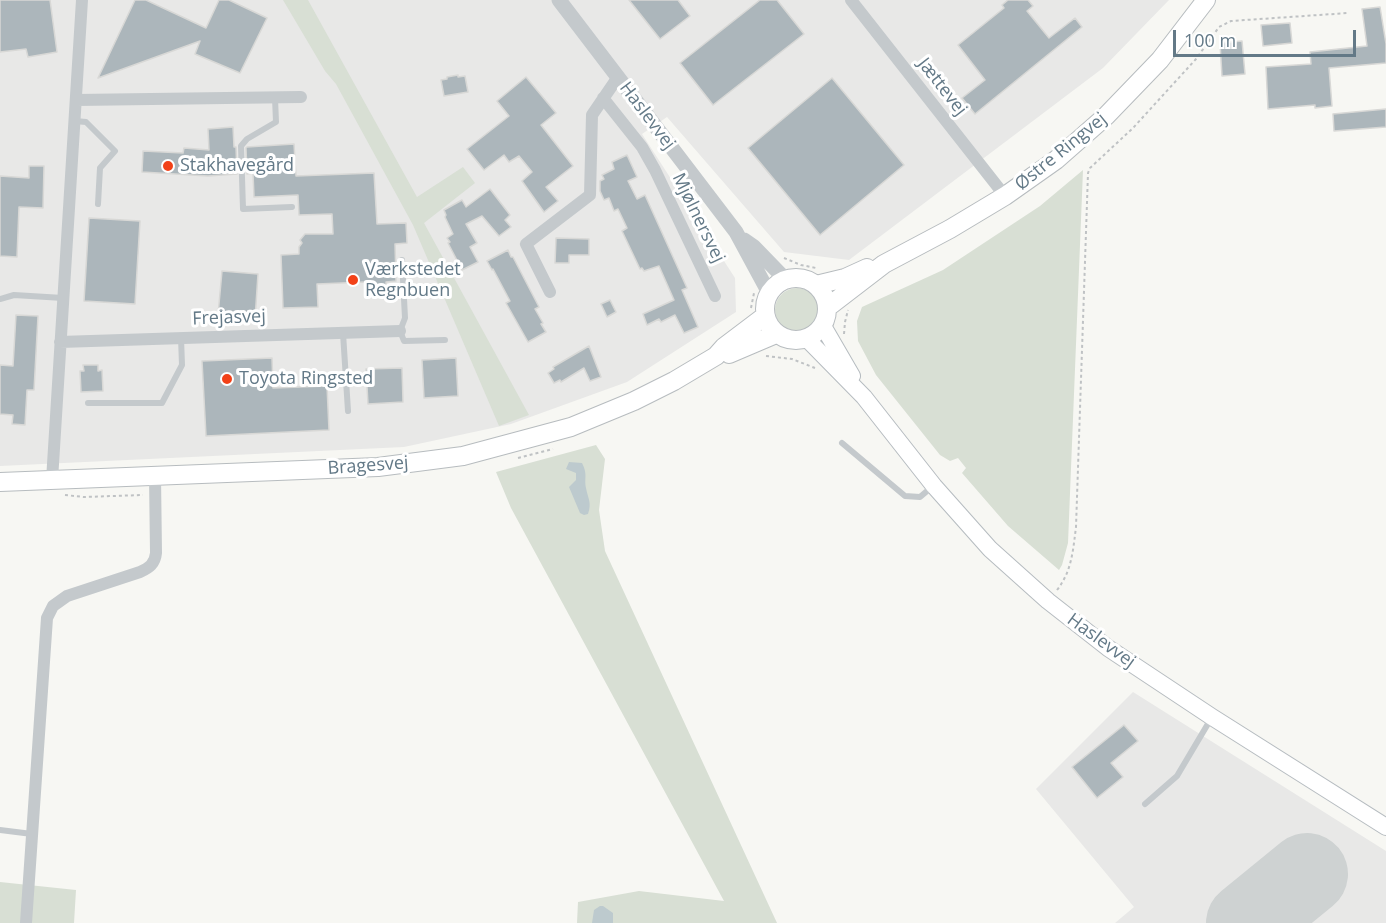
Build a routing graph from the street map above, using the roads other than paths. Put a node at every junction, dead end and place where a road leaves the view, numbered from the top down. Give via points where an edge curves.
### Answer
1 (82, 0) edge
2 (559, 0) edge
3 (850, 0) edge
4 (1206, 0) edge
5 (618, 77) junction
6 (275, 97) junction
7 (301, 97) dead end
8 (603, 98) junction
9 (76, 100) junction
10 (74, 121) junction
11 (1005, 196) junction
12 (98, 204) dead end
13 (292, 207) dead end
14 (736, 232) junction
15 (402, 260) dead end
16 (884, 264) junction
17 (786, 280) junction
18 (816, 285) junction
19 (550, 292) dead end
20 (762, 292) junction
21 (715, 296) dead end
22 (63, 298) junction
23 (0, 299) edge
24 (828, 307) junction
25 (757, 314) junction
26 (823, 327) junction
27 (400, 331) junction
28 (343, 332) junction
29 (776, 334) junction
30 (181, 338) junction
31 (807, 339) junction
32 (445, 340) dead end
33 (60, 342) junction
34 (716, 356) junction
35 (864, 397) junction
36 (88, 403) dead end
37 (348, 411) dead end
38 (842, 443) dead end
39 (155, 476) junction
40 (52, 480) junction
41 (0, 482) edge
42 (934, 486) junction
43 (1212, 717) junction
44 (1145, 804) dead end
45 (1386, 827) edge
46 (0, 830) edge
47 (32, 834) junction
48 (26, 923) edge

1 - 9 street
2 - 5 street, Haslevvej
3 - 11 street, Jættevej
4 - 11 main road, Østre Ringvej via 1160,60 1107,116 1056,160
5 - 8 street
5 - 14 street, Haslevvej
6 - 7 street
6 - 9 street
6 - 13 lane via 276,122 241,146 243,209
8 - 19 street via 592,115 590,195 526,244
8 - 21 street, Mjølnersvej via 642,147
9 - 10 street
10 - 12 lane via 86,122 115,151 100,168
10 - 22 street
11 - 16 main road, Østre Ringvej
14 - 17 street, Haslevvej
14 - 20 street, Haslevvej
15 - 27 lane via 405,318
16 - 18 main road, Østre Ringvej
16 - 24 main road, Østre Ringvej
17 - 18 main road via 803,279
17 - 20 main road
18 - 24 main road
20 - 25 main road via 765,304
22 - 23 lane
22 - 33 street
24 - 26 main road
25 - 29 main road
25 - 34 main road, Bragesvej
26 - 31 main road
26 - 35 main road, Haslevvej
27 - 28 street, Frejasvej
27 - 32 lane via 404,341
28 - 30 street, Frejasvej
28 - 37 lane
29 - 31 main road via 797,341
29 - 34 main road, Bragesvej
30 - 33 street, Frejasvej
30 - 36 lane via 182,365 162,403
31 - 35 main road, Haslevvej
33 - 40 street
34 - 39 main road, Bragesvej via 634,401 581,423 463,456 378,467
35 - 42 main road, Haslevvej
38 - 42 lane via 905,496 920,497
39 - 40 main road, Bragesvej
39 - 47 street via 153,564 140,573 67,596 53,606 47,618
40 - 41 main road, Bragesvej
42 - 43 main road, Haslevvej via 990,549 1048,601 1108,648
43 - 44 lane via 1177,776
43 - 45 main road, Haslevvej
46 - 47 lane
47 - 48 street

